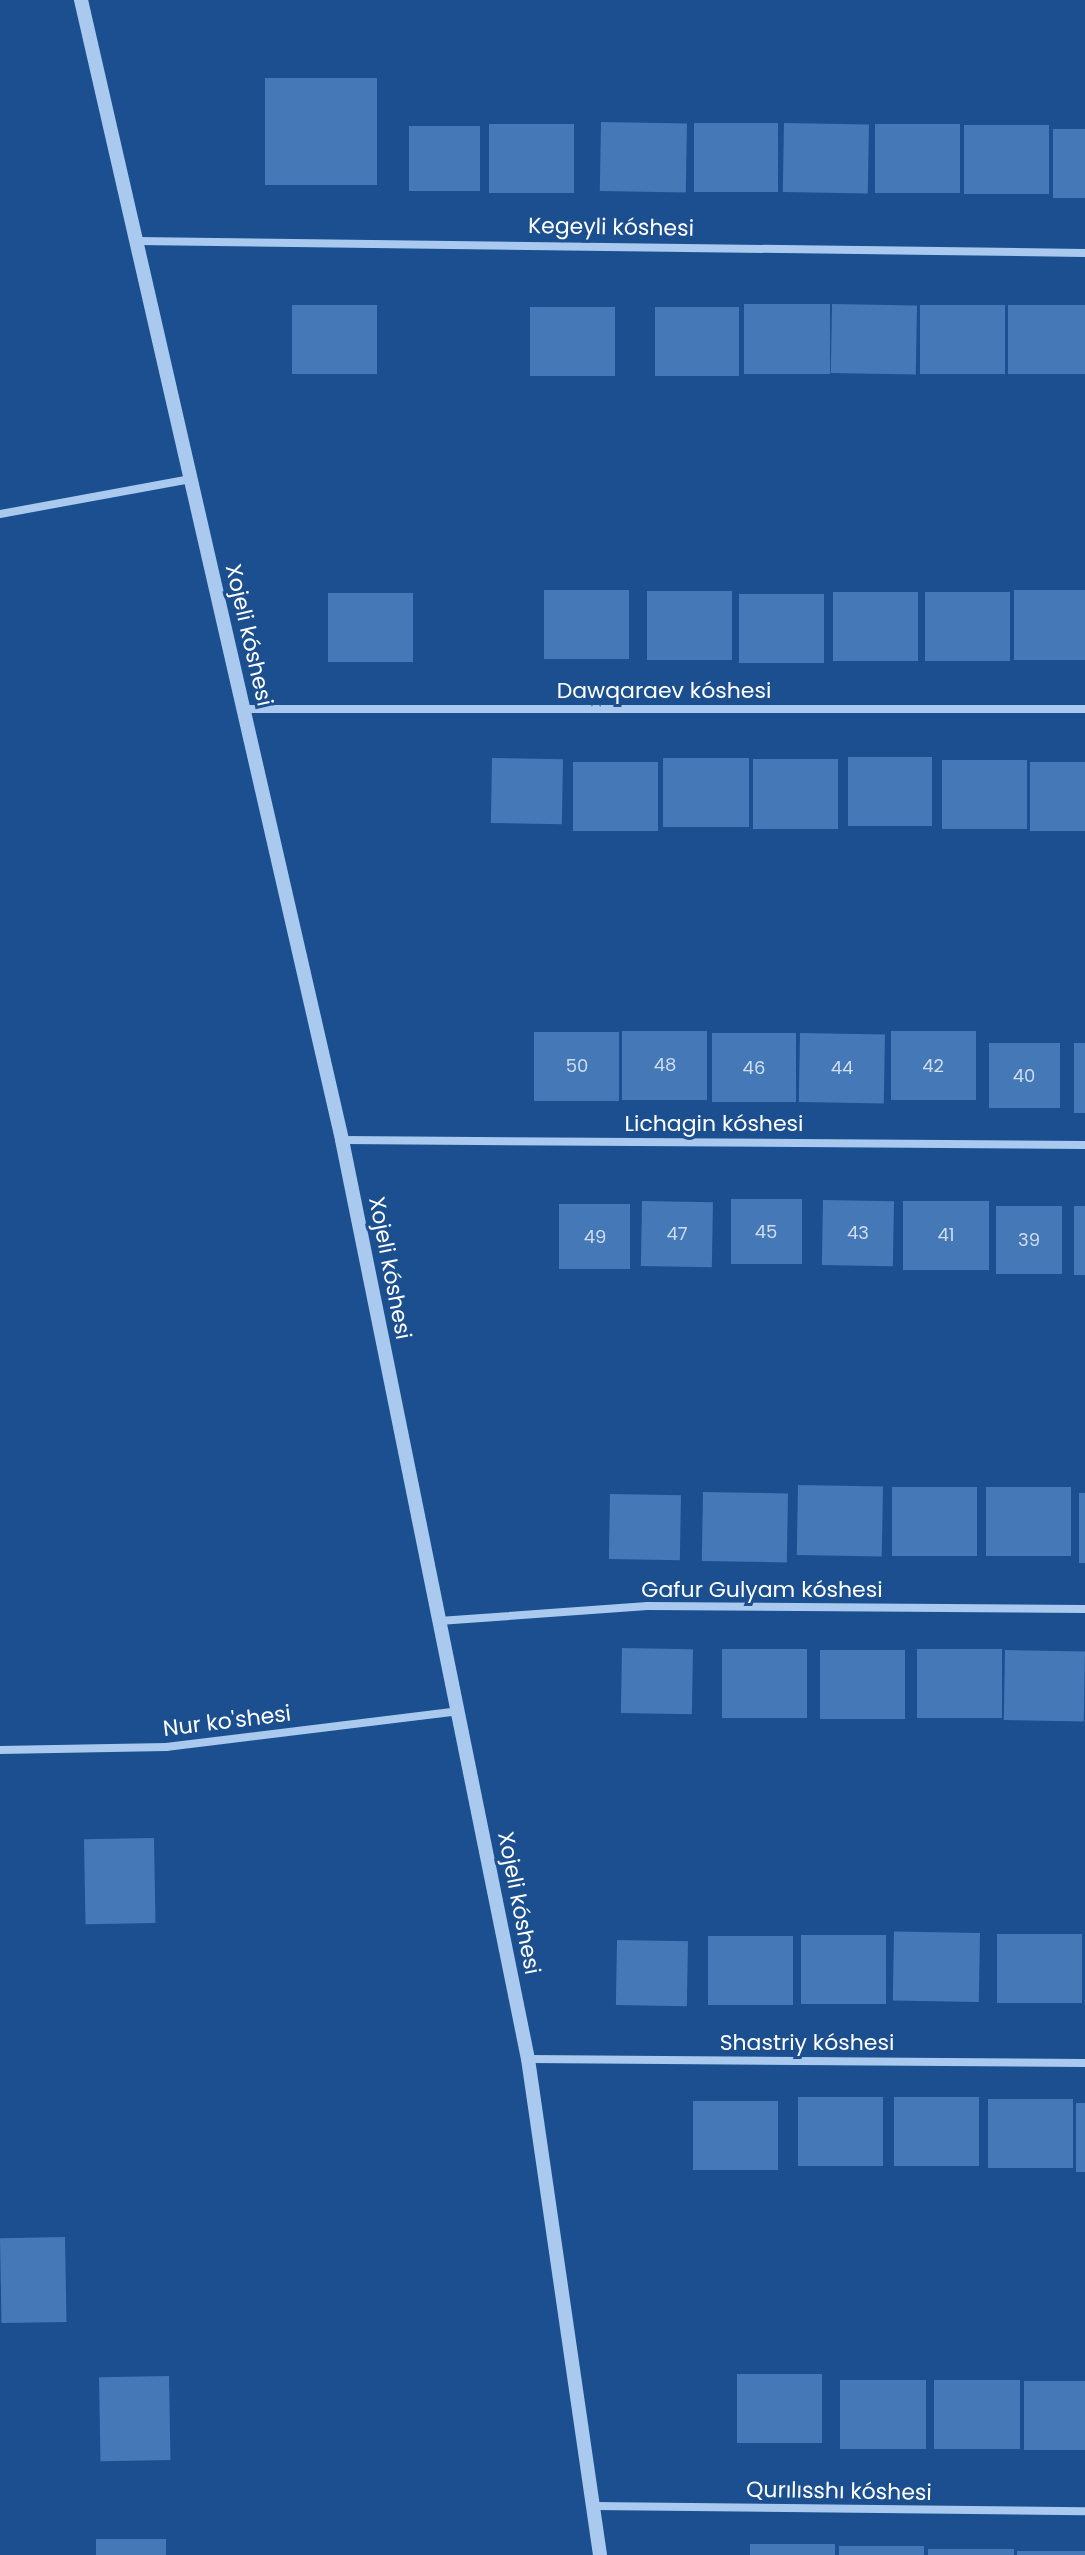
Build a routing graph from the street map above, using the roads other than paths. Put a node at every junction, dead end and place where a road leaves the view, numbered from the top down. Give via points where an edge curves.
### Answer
1 (81, 0) edge
2 (136, 241) junction
3 (1085, 253) edge
4 (191, 479) junction
5 (0, 514) edge
6 (243, 709) junction
7 (1085, 709) edge
8 (342, 1140) junction
9 (1085, 1145) edge
10 (1085, 1609) edge
11 (439, 1621) junction
12 (458, 1711) junction
13 (0, 1750) edge
14 (528, 2059) junction
15 (1085, 2063) edge
16 (593, 2506) junction
17 (1085, 2511) edge
18 (600, 2555) edge

1 - 2 street, Xojeli kóshesi
2 - 3 street, Kegeyli kóshesi
2 - 4 street, Xojeli kóshesi
4 - 5 street
4 - 6 street, Xojeli kóshesi
6 - 7 street, Dawqaraev kóshesi
6 - 8 street, Xojeli kóshesi
8 - 9 street, Lichagin kóshesi
8 - 11 street, Xojeli kóshesi
10 - 11 street, Gafur Gulyam kóshesi via 647,1606
11 - 12 street, Xojeli kóshesi
12 - 13 street, Nur ko'shesi via 166,1747
12 - 14 street, Xojeli kóshesi
14 - 15 street, Shastriy kóshesi
14 - 16 street, Xojeli kóshesi
16 - 17 street, Qurılısshı kóshesi
16 - 18 street, Xojeli kóshesi

